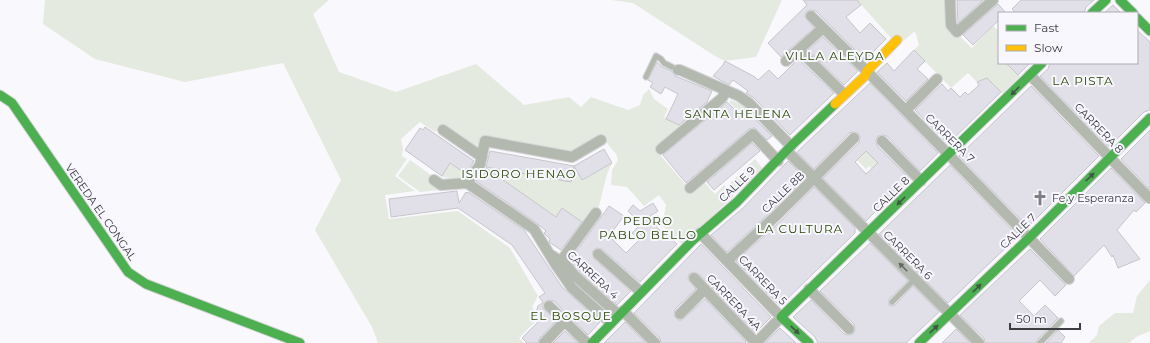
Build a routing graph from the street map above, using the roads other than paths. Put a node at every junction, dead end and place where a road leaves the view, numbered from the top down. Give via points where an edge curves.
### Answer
1 (950, 0) edge
2 (993, 0) edge
3 (1106, 0) edge
4 (1120, 0) edge
5 (1093, 12) edge
6 (1131, 12) edge
7 (810, 16) dead end
8 (1138, 19) edge
9 (822, 28) junction
10 (1150, 31) edge
11 (897, 40) dead end
12 (799, 50) junction
13 (786, 61) dead end
14 (1041, 64) edge
15 (675, 69) joint
16 (867, 71) junction
17 (1030, 75) junction
18 (646, 77) dead end
19 (937, 79) dead end
20 (726, 91) junction
21 (844, 94) junction
22 (0, 95) edge
23 (906, 110) junction
24 (1150, 118) edge
25 (443, 130) dead end
26 (854, 138) dead end
27 (601, 140) dead end
28 (882, 142) dead end
29 (789, 148) junction
30 (661, 149) dead end
31 (950, 155) junction
32 (482, 157) junction
33 (1111, 157) junction
34 (778, 161) junction
35 (814, 178) junction
36 (434, 180) dead end
37 (922, 181) junction
38 (466, 183) junction
39 (690, 188) dead end
40 (1149, 198) edge
41 (596, 213) dead end
42 (868, 232) junction
43 (700, 233) junction
44 (1029, 238) junction
45 (550, 254) junction
46 (598, 254) dead end
47 (561, 261) junction
48 (727, 261) junction
49 (694, 278) dead end
50 (915, 279) junction
51 (1069, 279) dead end
52 (705, 289) junction
53 (809, 289) junction
54 (641, 292) junction
55 (892, 302) dead end
56 (549, 306) dead end
57 (621, 313) junction
58 (680, 314) dead end
59 (949, 315) junction
60 (781, 317) junction
61 (564, 322) junction
62 (1061, 322) dead end
63 (611, 324) junction
64 (849, 329) dead end
65 (300, 343) edge
66 (544, 343) edge
67 (587, 343) edge
68 (592, 343) edge
69 (655, 343) edge
70 (756, 343) edge
71 (809, 343) edge
72 (919, 343) edge
73 (979, 343) edge
74 (1040, 343) edge

1 - 2 street via 951,25 957,32
3 - 5 street
4 - 6 street
7 - 9 street, CARRERA 7
8 - 10 street
9 - 12 street
9 - 16 street, CARRERA 7
11 - 16 street, CALLE 9
12 - 13 street
12 - 21 street
14 - 17 street, CALLE 8
15 - 18 lane via 664,64 656,56
15 - 20 street, CARRERA 6
16 - 21 street, CALLE 9 via 865,76
16 - 23 street, CARRERA 7
17 -> 31 street, CALLE 8
17 - 33 street, CARRERA 8
19 - 23 street
20 - 29 street, CARRERA 6 via 749,103
20 - 30 street via 722,98
21 - 29 street, CALLE 9
22 - 65 street, VEREDA EL CONGAL via 12,103 128,272 146,284
23 - 31 street, CARRERA 7
24 - 33 street, CALLE 7
25 - 32 street
26 - 35 street, CALLE 8B
27 - 32 street via 572,157 485,141
28 - 37 street
29 - 34 street, CALLE 9
29 - 35 street, CARRERA 6
31 - 37 street, CALLE 8
31 - 44 street, CARRERA 7
32 - 38 street via 480,165
33 - 40 street, CARRERA 8
44 -> 33 street, CALLE 7
34 - 39 street via 753,134
34 - 43 street, CALLE 9 via 737,202
35 - 42 street, CARRERA 6
35 - 48 street, CALLE 8B
36 - 38 street via 441,185
37 -> 42 street, CALLE 8
38 - 45 street, CARRERA 4 via 534,229
41 - 47 street
50 -> 42 street, CARRERA 6
42 - 53 street, CALLE 8
43 - 48 street, CARRERA 5
43 - 54 street, CALLE 9
44 - 51 street, CARRERA 7
59 -> 44 street, CALLE 7
45 - 47 street, CARRERA 4
45 - 63 street, CARRERA 4 via 572,288
46 - 54 street, CARRERA 4
47 - 57 street, CARRERA 4 via 575,276
48 - 60 street, CARRERA 5
49 - 52 street, CARRERA 4A
50 - 55 lane
50 - 59 street, CARRERA 6
52 - 58 street
52 - 70 street, CARRERA 4A
53 - 60 street, CALLE 8
53 - 64 street
54 - 57 street, CALLE 9
56 - 61 street
57 - 63 street, CALLE 9
57 - 69 street, CARRERA 4
72 -> 59 street, CALLE 7
59 - 73 street, CARRERA 6
60 - 70 street, CALLE 8
60 -> 71 street, CARRERA 5
61 - 66 street
61 - 67 street
62 - 74 lane
63 - 68 street, CALLE 9

